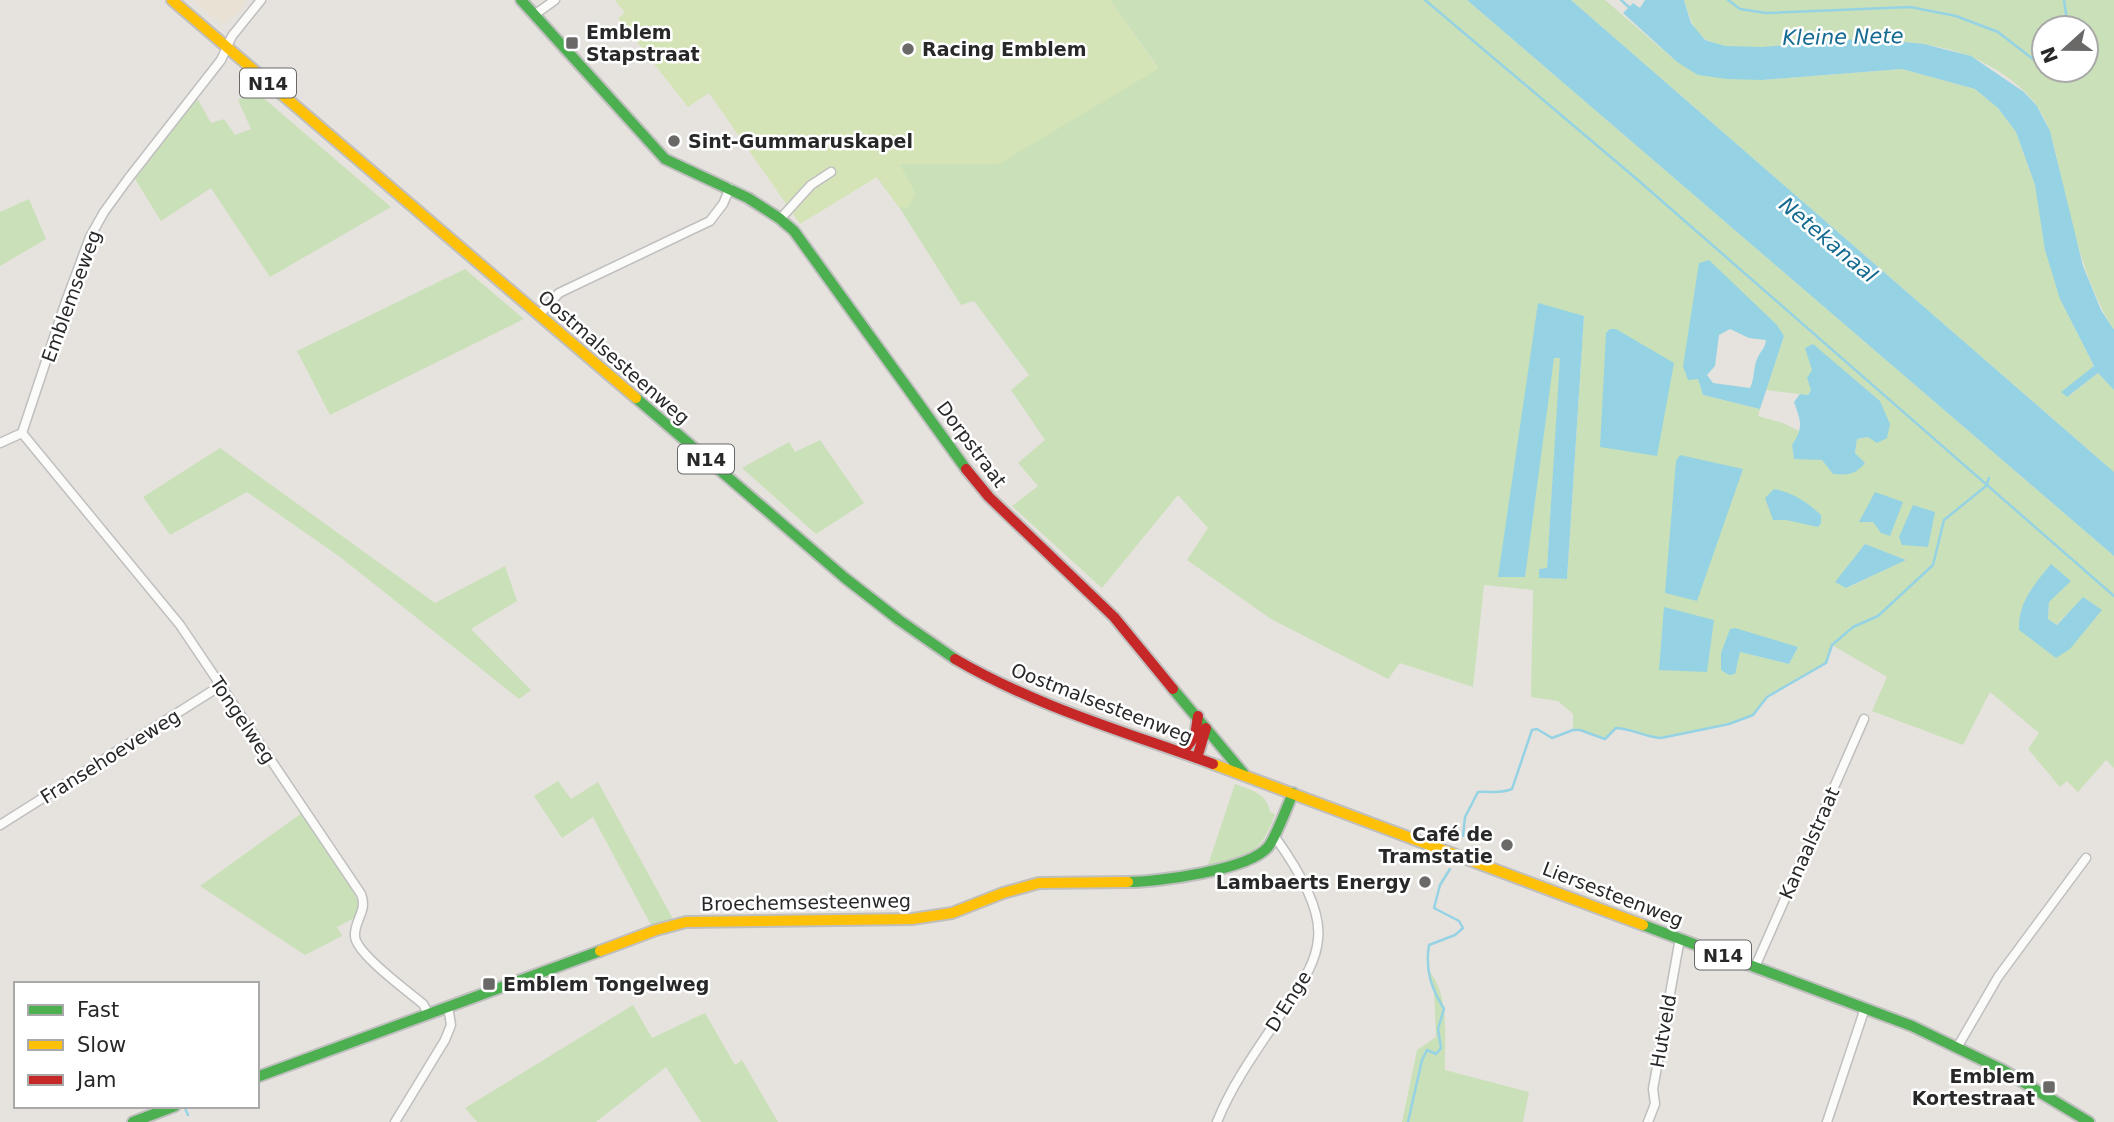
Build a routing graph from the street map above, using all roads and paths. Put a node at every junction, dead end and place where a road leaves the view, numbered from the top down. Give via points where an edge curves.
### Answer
1 (172, 0) edge
2 (261, 0) edge
3 (522, 0) edge
4 (555, 0) edge
5 (534, 15) junction
6 (227, 47) junction
7 (831, 172) dead end
8 (730, 188) junction
9 (781, 218) junction
10 (539, 315) junction
11 (22, 433) junction
12 (0, 443) edge
13 (220, 686) junction
14 (1198, 716) junction
15 (1864, 719) dead end
16 (1206, 727) junction
17 (1182, 752) junction
18 (1197, 758) junction
19 (1244, 774) junction
20 (1293, 793) junction
21 (0, 825) edge
22 (1275, 837) junction
23 (2086, 858) dead end
24 (1680, 938) junction
25 (1755, 967) junction
26 (448, 1006) junction
27 (1865, 1008) junction
28 (428, 1013) junction
29 (1958, 1046) junction
30 (259, 1076) edge
31 (170, 1108) edge
32 (132, 1122) edge
33 (395, 1122) edge
34 (1217, 1122) edge
35 (1648, 1122) edge
36 (1827, 1122) edge
37 (2090, 1122) edge

1 - 6 street, Oostmalsesteenweg / N14
2 - 6 street, Emblemseweg
3 - 5 street, Dorpstraat
4 - 5 street
5 - 8 street, Dorpstraat via 665,159
6 - 10 street, Oostmalsesteenweg / N14
6 - 11 street, Emblemseweg via 90,237
7 - 9 street via 811,185
8 - 9 street, Dorpstraat
8 - 10 street via 710,221 559,293
9 - 14 street, Dorpstraat via 804,242 989,497 1114,617
10 - 17 street, Oostmalsesteenweg / N14 via 845,578 922,636 982,674 1028,696
11 - 12 street
11 - 13 street, Tongelweg via 180,625
13 - 21 street, Fransehoeveweg
13 - 28 street, Tongelweg via 361,894 363,911 355,937 361,950
14 - 16 street, Dorpstraat
14 - 17 street via 1193,742
15 - 25 street, Kanaalstraat
16 - 18 street
16 - 19 street, Dorpstraat
17 - 18 street, Oostmalsesteenweg / N14
18 - 19 street, Oostmalsesteenweg / N14
19 - 20 street, Oostmalsesteenweg / N14
20 - 22 street, Broechemsesteenweg
20 - 24 street, Liersesteenweg / N14
22 - 26 street, Broechemsesteenweg via 1254,858 1183,878 1039,883 941,916 686,922
22 - 34 street, D'Enge via 1309,896 1316,917 1317,946 1307,973 1236,1081
23 - 29 street via 1998,977
24 - 25 street, Liersesteenweg / N14
24 - 35 street, Hutveld via 1653,1089 1655,1104
25 - 27 street, Liersesteenweg / N14
26 - 28 street, Broechemsesteenweg
26 - 33 street via 452,1024 445,1040
27 - 29 street, Liersesteenweg / N14
27 - 36 street
28 - 30 street, Broechemsesteenweg
29 - 37 street, Liersesteenweg / N14
31 - 32 street

